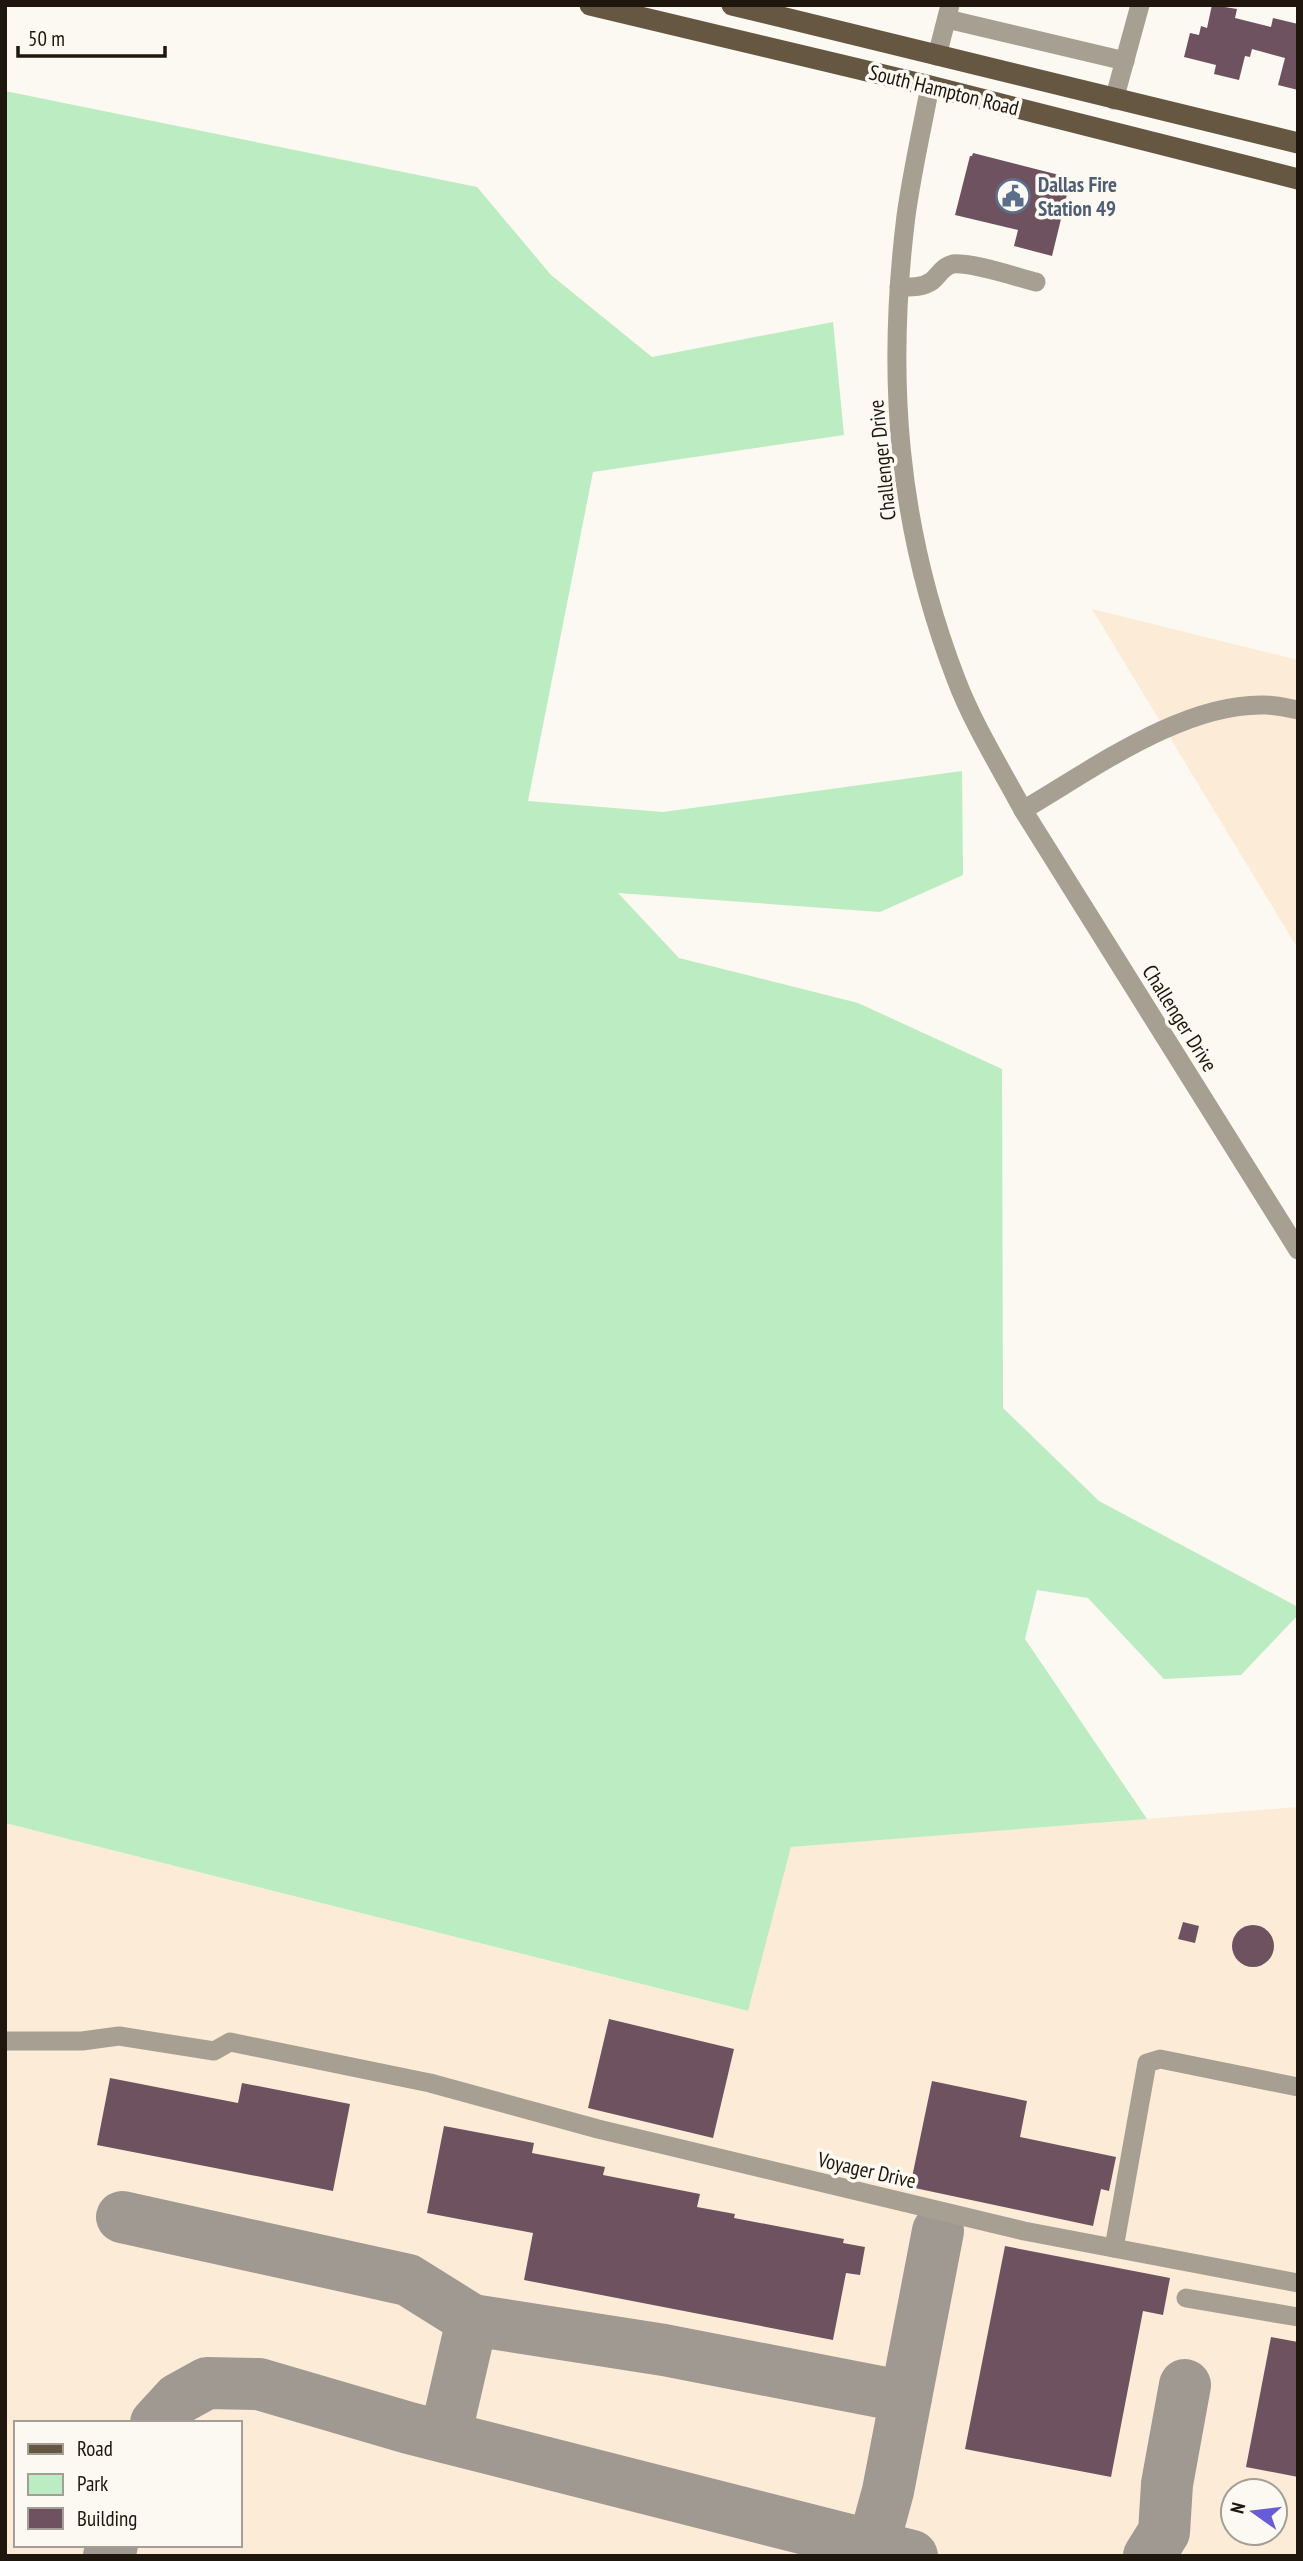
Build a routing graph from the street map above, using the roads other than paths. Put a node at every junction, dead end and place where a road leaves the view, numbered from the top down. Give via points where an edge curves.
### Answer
1 (590, 5) edge
2 (732, 5) edge
3 (1140, 5) edge
4 (948, 12) edge
5 (937, 56) junction
6 (1125, 61) junction
7 (930, 86) junction
8 (1114, 100) junction
9 (1298, 144) edge
10 (1298, 179) edge
11 (1035, 282) dead end
12 (899, 287) junction
13 (1298, 710) edge
14 (1023, 810) junction
15 (1298, 1250) edge
16 (5, 2041) edge
17 (1298, 2087) edge
18 (1114, 2248) junction
19 (1276, 2279) junction
20 (1298, 2283) edge
21 (1186, 2298) dead end
22 (1270, 2313) junction
23 (1298, 2317) edge

1 - 7 main road, South Hampton Road
2 - 5 main road, South Hampton Road
3 - 6 lane
4 - 5 lane
4 - 6 lane
5 - 7 main road
5 - 8 main road, South Hampton Road
6 - 8 lane
7 - 10 main road, South Hampton Road
7 - 12 lane, Challenger Drive via 908,205
8 - 9 main road, South Hampton Road
11 - 12 lane via 951,264 931,282
12 - 14 lane, Challenger Drive via 897,408 910,521 957,682
13 - 14 lane via 1265,705 1229,709 1165,727
14 - 15 lane, Challenger Drive
16 - 18 lane, Voyager Drive via 119,2036 214,2050 230,2042 430,2083 598,2129 1024,2231
17 - 18 lane via 1160,2059 1147,2063
18 - 19 lane, Voyager Drive
19 - 20 lane, Voyager Drive
19 - 22 lane
21 - 22 lane
22 - 23 lane

